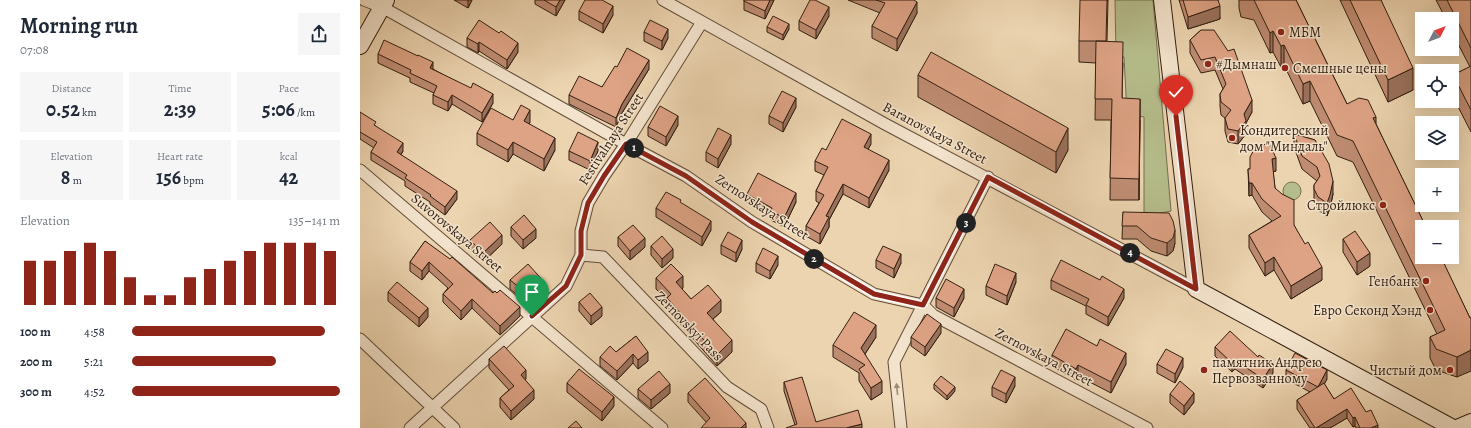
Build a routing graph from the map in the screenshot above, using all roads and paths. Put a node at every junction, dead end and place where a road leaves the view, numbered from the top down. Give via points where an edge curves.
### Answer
1 (364, 0) edge
2 (663, 0) edge
3 (1162, 0) edge
4 (384, 3) edge
5 (702, 22) junction
6 (360, 46) edge
7 (626, 144) junction
8 (360, 170) edge
9 (988, 177) junction
10 (581, 255) junction
11 (1196, 289) junction
12 (923, 305) junction
13 (532, 316) junction
14 (360, 339) edge
15 (432, 407) junction
16 (1471, 422) edge
17 (410, 428) edge
18 (454, 428) edge
19 (662, 428) edge
20 (768, 428) edge
21 (902, 428) edge
22 (1147, 428) edge
23 (1453, 428) edge
24 (1457, 428) edge

1 - 4 street, Zernovskaya Street
2 - 5 street, Baranovskaya Street
3 - 11 street
4 - 6 street
4 - 7 street, Zernovskaya Street
5 - 7 street, Festivalnaya Street
5 - 9 street, Baranovskaya Street via 886,124
7 - 10 street, Festivalnaya Street via 588,203 581,231
7 - 12 street, Zernovskaya Street via 686,176 752,222 874,294
8 - 13 street, Suvorovskaya Street
9 - 11 street, Baranovskaya Street
9 - 12 street
10 - 13 street, Festivalnaya Street via 566,286
10 - 20 street, Zernovskyi Pass via 603,257 727,387 761,409
11 - 23 street
21 -> 12 street via 894,362
12 - 22 street, Zernovskaya Street via 933,315
13 - 15 street, Festivalnaya Street
13 - 19 street, Suvorovskaya Street
14 - 15 street
15 - 17 street, Festivalnaya Street
15 - 18 street
16 - 24 street

